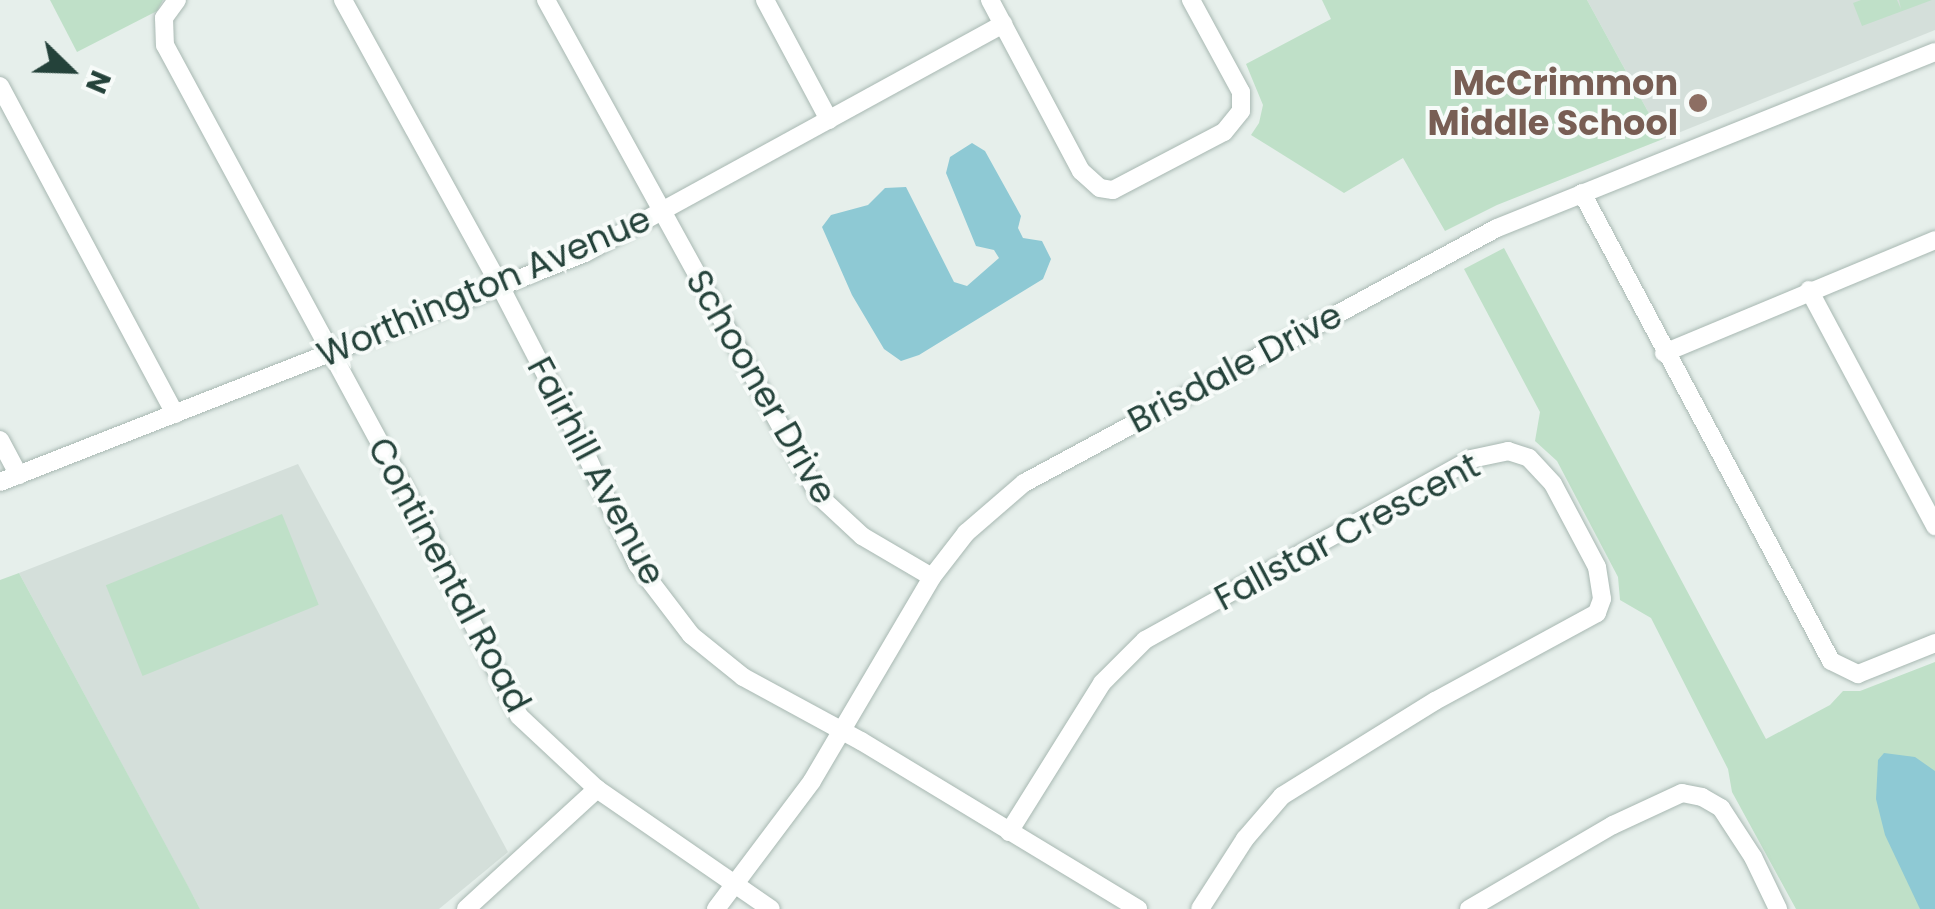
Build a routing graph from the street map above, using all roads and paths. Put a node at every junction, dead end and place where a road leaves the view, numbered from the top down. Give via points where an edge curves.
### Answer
1 (177, 0) edge
2 (342, 0) edge
3 (546, 0) edge
4 (765, 0) edge
5 (990, 0) edge
6 (1191, 0) edge
7 (1002, 24) junction
8 (1935, 52) edge
9 (0, 86) edge
10 (829, 120) junction
11 (1582, 194) junction
12 (662, 214) junction
13 (1935, 240) edge
14 (500, 286) junction
15 (1809, 290) junction
16 (329, 353) junction
17 (1664, 353) junction
18 (175, 414) junction
19 (0, 440) edge
20 (19, 475) junction
21 (0, 482) edge
22 (1935, 526) edge
23 (932, 577) junction
24 (1935, 643) edge
25 (841, 730) junction
26 (597, 789) junction
27 (1009, 832) junction
28 (735, 886) junction
29 (466, 909) edge
30 (716, 909) edge
31 (770, 909) edge
32 (1138, 909) edge
33 (1200, 909) edge
34 (1469, 909) edge
35 (1778, 909) edge

1 - 16 street, Continental Road via 164,18 165,45
2 - 14 street, Fairhill Avenue
3 - 12 street, Schooner Drive
4 - 10 street
5 - 7 street
6 - 7 street via 1241,92 1241,111 1224,132 1114,190 1100,188 1082,171
7 - 10 street, Worthington Avenue
8 - 11 street, Brisdale Drive
9 - 18 street
10 - 12 street, Worthington Avenue
11 - 17 street
11 - 23 street, Brisdale Drive via 1469,242 1048,468 990,510
12 - 14 street, Worthington Avenue
12 - 23 street, Schooner Drive via 819,496 862,536
13 - 15 street
14 - 16 street, Worthington Avenue
14 - 25 street, Fairhill Avenue via 637,564 680,621 742,677
15 - 17 street
15 - 22 street
16 - 18 street, Worthington Avenue
16 - 26 street, Continental Road via 519,716
17 - 24 street via 1830,661 1858,674
18 - 20 street, Worthington Avenue
19 - 20 street
20 - 21 street, Worthington Avenue
23 - 25 street, Brisdale Drive
25 - 27 street, Fairhill Avenue
25 - 28 street, Brisdale Drive
26 - 28 street, Continental Road
26 - 29 street
27 - 32 street, Fairhill Avenue
27 - 33 street, Fallstar Crescent via 1102,684 1145,640 1471,460 1508,451 1529,458 1552,484 1598,566 1597,614 1435,701 1282,796
28 - 30 street, Brisdale Drive
28 - 31 street, Continental Road
34 - 35 street via 1682,793 1721,808

